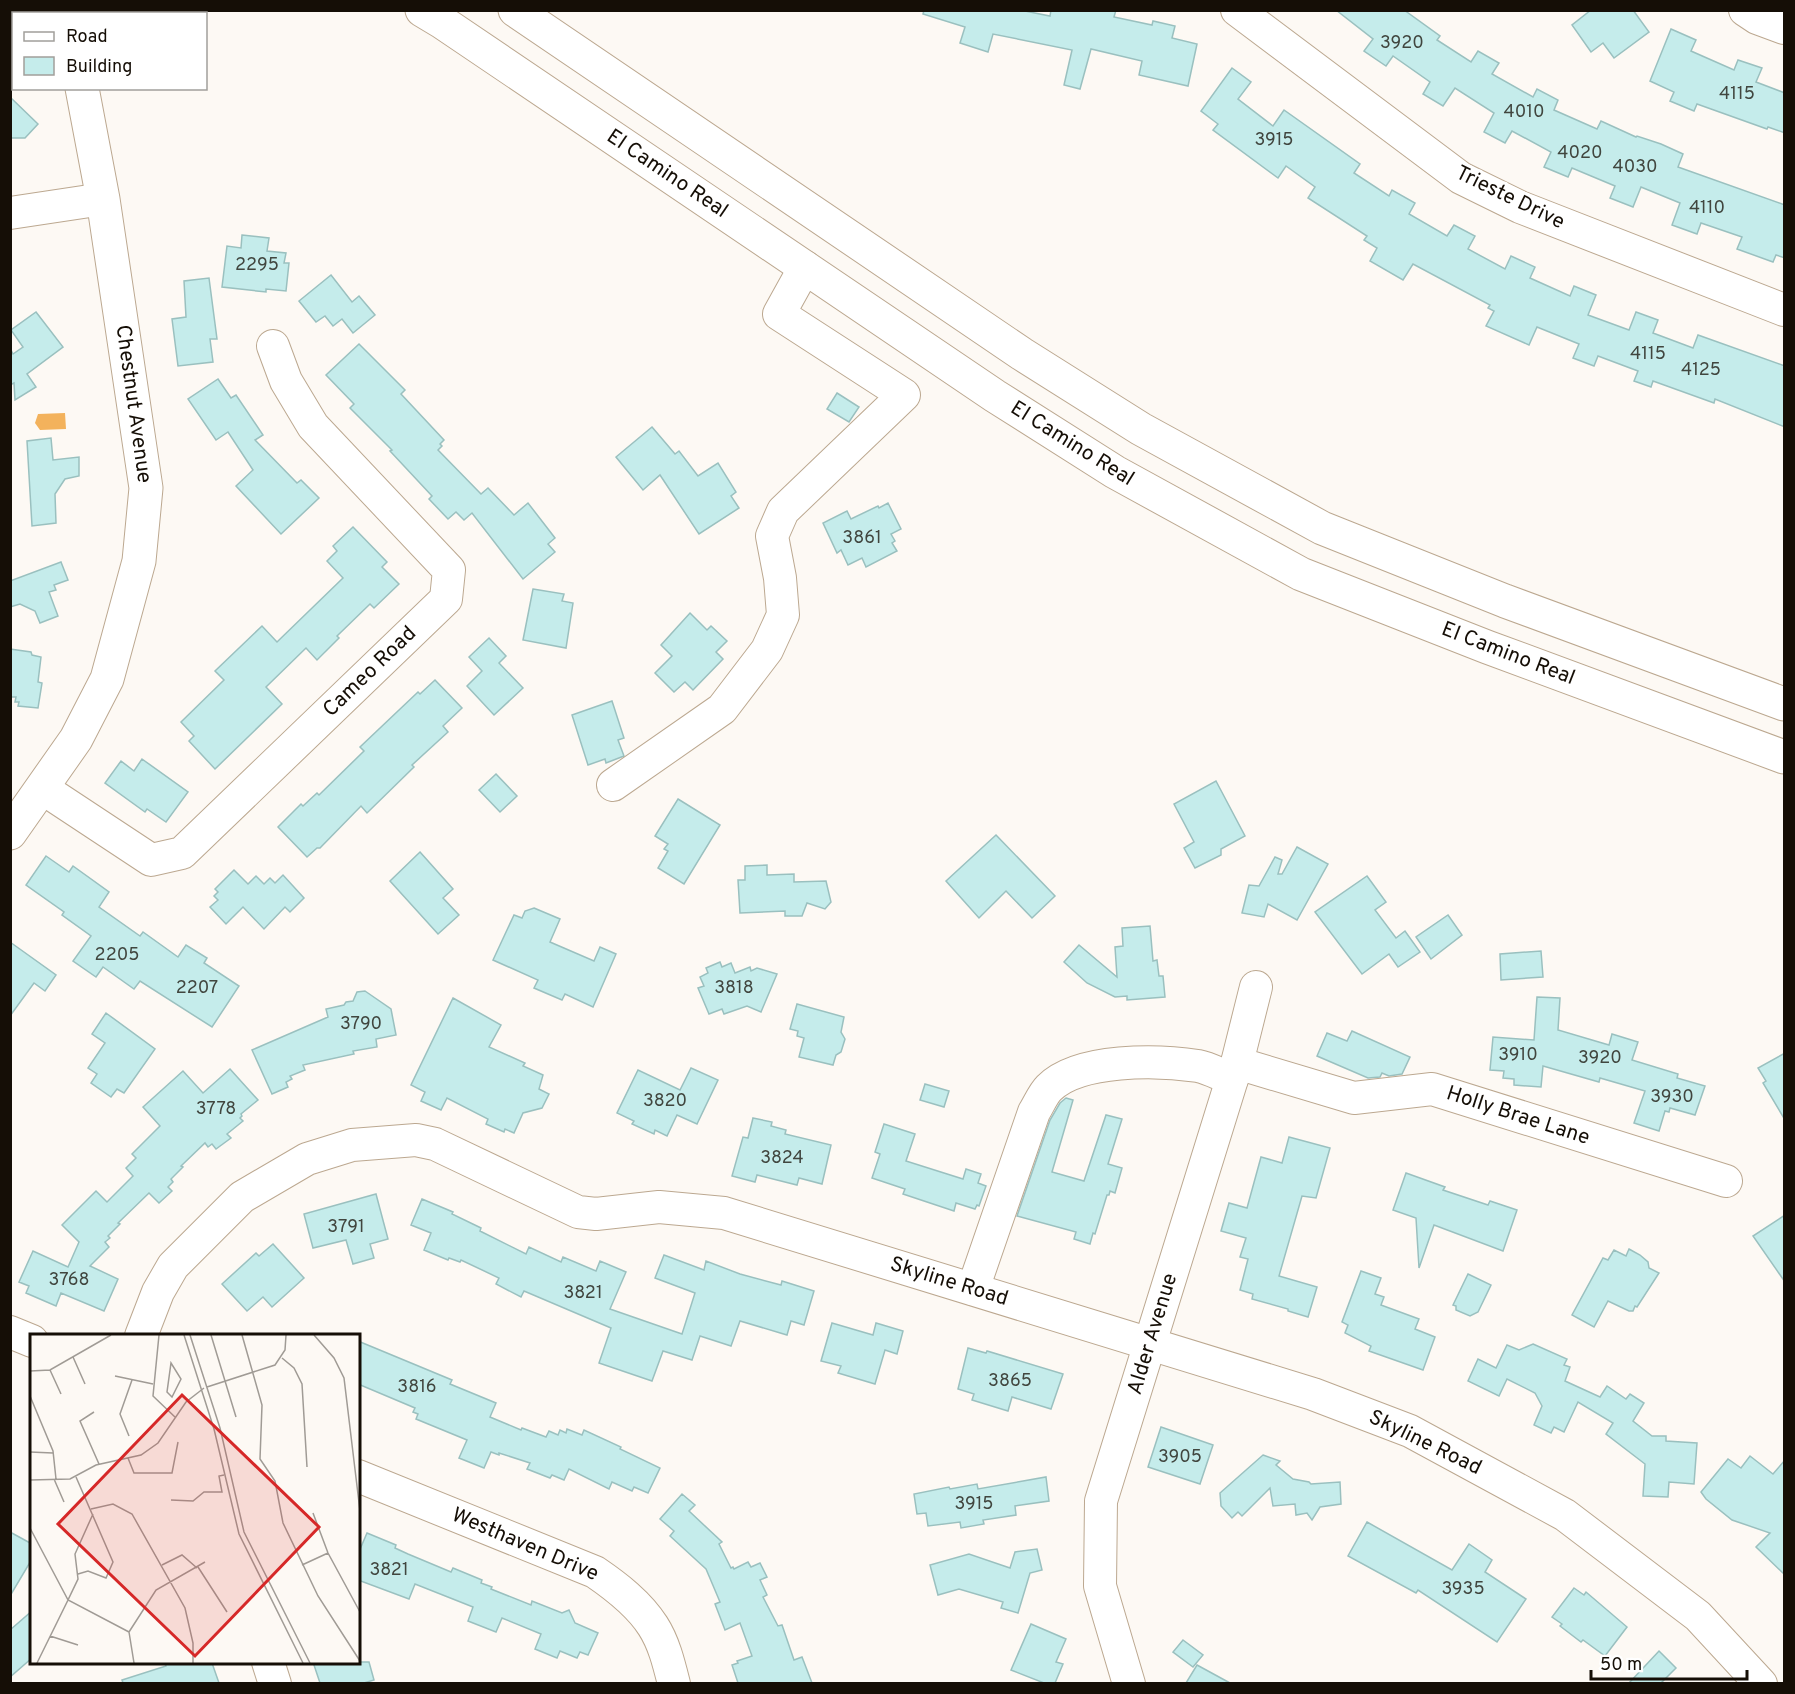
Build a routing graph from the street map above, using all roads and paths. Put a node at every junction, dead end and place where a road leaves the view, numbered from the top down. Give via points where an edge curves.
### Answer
1 (422, 10) edge
2 (515, 10) edge
3 (1237, 10) edge
4 (1745, 10) edge
5 (1785, 28) edge
6 (82, 90) edge
7 (103, 199) junction
8 (10, 213) edge
9 (805, 267) junction
10 (1785, 310) edge
11 (273, 346) dead end
12 (1785, 704) edge
13 (1785, 758) edge
14 (613, 785) dead end
15 (42, 788) junction
16 (10, 833) edge
17 (1256, 987) dead end
18 (1235, 1071) junction
19 (1726, 1181) dead end
20 (973, 1289) junction
21 (10, 1332) edge
22 (141, 1334) edge
23 (30, 1340) edge
24 (1150, 1344) junction
25 (360, 1477) edge
26 (269, 1664) edge
27 (275, 1683) edge
28 (674, 1683) edge
29 (1129, 1683) edge
30 (1761, 1683) edge

1 - 9 main road, El Camino Real
2 - 12 main road via 1022,354 1141,429 1302,518 1506,601
3 - 10 street, Trieste Drive via 1461,178 1520,207
4 - 5 street
6 - 7 main road, Chestnut Avenue
7 - 8 street
7 - 15 main road, Chestnut Avenue via 146,488 139,561 107,680 76,739
9 - 13 main road, El Camino Real via 1115,472 1301,574
9 - 14 street via 778,314 904,394 783,512 772,536 783,615 767,650 722,709
11 - 15 street, Cameo Road via 285,381 313,426 449,570 446,599 182,853 151,860
15 - 16 main road, Chestnut Avenue
17 - 18 street, Alder Avenue
18 - 19 street, Holly Brae Lane via 1354,1098 1432,1089
18 - 20 street, Holly Brae Lane via 1142,1062 1081,1070 1049,1088 1034,1112
18 - 24 street, Alder Avenue
20 - 22 street, Skyline Road via 724,1213 659,1207 596,1214 578,1212 435,1144 416,1140 352,1145 307,1159 242,1197 173,1266
20 - 24 street, Skyline Road
21 - 23 street
24 - 29 street, Alder Avenue via 1101,1501 1100,1586
24 - 30 street, Skyline Road via 1313,1394 1410,1431 1565,1515 1698,1616
25 - 28 street, Westhaven Drive via 595,1572 622,1590 653,1626
26 - 27 street

